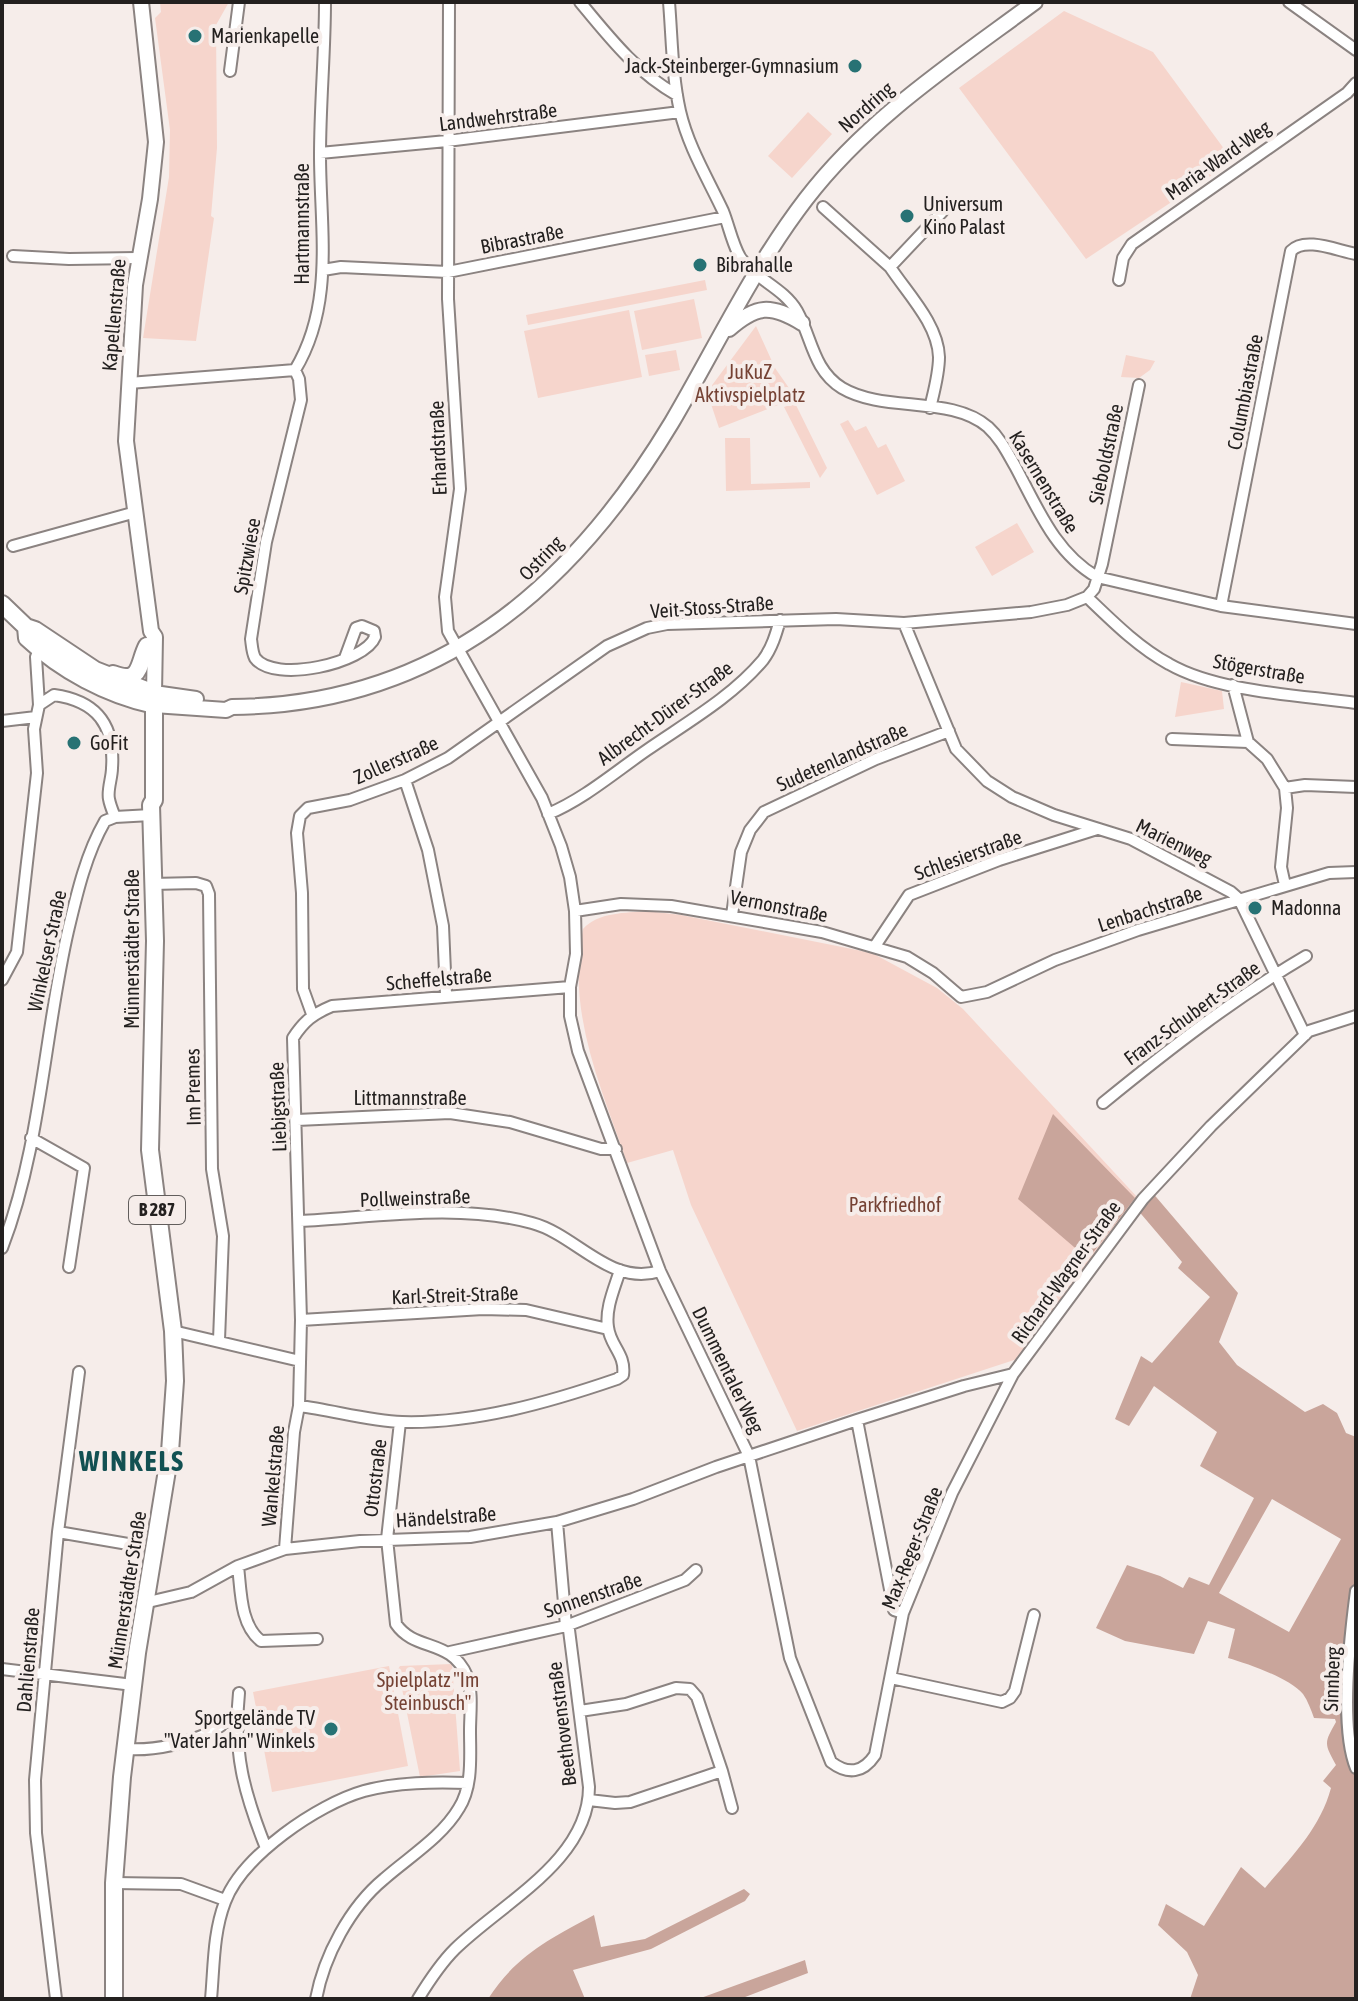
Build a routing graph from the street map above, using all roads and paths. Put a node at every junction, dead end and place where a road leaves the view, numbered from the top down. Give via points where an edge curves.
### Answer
1 (141, 2) edge
2 (239, 2) edge
3 (325, 2) edge
4 (449, 2) edge
5 (580, 2) edge
6 (669, 2) edge
7 (1035, 2) edge
8 (1289, 2) edge
9 (1356, 50) edge
10 (230, 71) dead end
11 (1356, 83) edge
12 (677, 95) junction
13 (680, 112) junction
14 (447, 141) junction
15 (320, 153) junction
16 (823, 207) dead end
17 (942, 212) dead end
18 (725, 217) junction
19 (1356, 254) edge
20 (13, 256) dead end
21 (137, 258) junction
22 (890, 267) junction
23 (323, 270) junction
24 (448, 272) junction
25 (756, 273) junction
26 (1119, 280) dead end
27 (802, 323) junction
28 (719, 337) junction
29 (295, 370) junction
30 (129, 383) junction
31 (1139, 385) dead end
32 (930, 408) junction
33 (136, 512) junction
34 (13, 546) dead end
35 (1097, 577) junction
36 (1087, 597) junction
37 (2, 604) edge
38 (1221, 606) junction
39 (780, 620) junction
40 (904, 623) junction
41 (1356, 624) edge
42 (26, 627) junction
43 (149, 639) junction
44 (39, 649) junction
45 (458, 650) junction
46 (345, 658) dead end
47 (87, 666) junction
48 (1233, 685) junction
49 (149, 698) junction
50 (1356, 703) edge
51 (39, 705) junction
52 (36, 717) junction
53 (2, 721) edge
54 (501, 721) junction
55 (949, 731) junction
56 (1172, 739) dead end
57 (1248, 742) junction
58 (405, 780) junction
59 (1356, 787) edge
60 (1285, 788) junction
61 (151, 810) junction
62 (548, 814) junction
63 (115, 817) junction
64 (1097, 829) junction
65 (1356, 872) edge
66 (152, 884) junction
67 (1285, 885) junction
68 (1239, 899) junction
69 (575, 911) junction
70 (732, 915) junction
71 (875, 946) junction
72 (1306, 956) dead end
73 (1275, 975) junction
74 (2, 980) edge
75 (570, 987) junction
76 (446, 995) junction
77 (961, 997) joint
78 (312, 1014) junction
79 (1356, 1016) edge
80 (1305, 1035) junction
81 (1103, 1103) dead end
82 (297, 1120) junction
83 (31, 1138) junction
84 (616, 1149) junction
85 (300, 1221) junction
86 (2, 1248) edge
87 (69, 1267) dead end
88 (620, 1270) junction
89 (660, 1271) junction
90 (301, 1320) junction
91 (608, 1329) junction
92 (173, 1331) junction
93 (219, 1340) junction
94 (300, 1361) junction
95 (79, 1372) dead end
96 (1013, 1374) junction
97 (299, 1406) junction
98 (857, 1420) junction
99 (400, 1422) junction
100 (749, 1456) junction
101 (557, 1522) junction
102 (58, 1532) junction
103 (387, 1539) junction
104 (128, 1544) dead end
105 (285, 1549) junction
106 (238, 1566) junction
107 (696, 1570) dead end
108 (1356, 1591) edge
109 (144, 1603) junction
110 (903, 1613) junction
111 (1034, 1615) dead end
112 (566, 1626) junction
113 (317, 1639) dead end
114 (450, 1652) junction
115 (2, 1669) edge
116 (46, 1673) junction
117 (891, 1678) junction
118 (133, 1685) junction
119 (239, 1693) dead end
120 (580, 1711) junction
121 (237, 1718) junction
122 (125, 1749) junction
123 (1356, 1768) edge
124 (722, 1771) junction
125 (842, 1771) joint
126 (468, 1783) junction
127 (589, 1800) junction
128 (732, 1808) dead end
129 (266, 1848) junction
130 (114, 1883) junction
131 (225, 1900) junction
132 (56, 1999) edge
133 (114, 1999) edge
134 (211, 1999) edge
135 (316, 1999) edge
136 (418, 1999) edge

1 - 21 main road, Kapellenstraße via 156,142
2 - 10 street
3 - 15 street, Hartmannstraße
4 - 14 street, Erhardstraße
5 - 12 street via 639,69
6 - 12 street, Kasernenstraße
7 - 25 main road, Nordring via 848,149
8 - 9 street
11 - 26 street, Maria-Ward-Weg via 1132,244
12 - 13 street, Kasernenstraße
13 - 14 street, Landwehrstraße
13 - 18 street, Kasernenstraße
14 - 15 street, Landwehrstraße
14 - 24 street, Erhardstraße
15 - 23 street, Hartmannstraße
16 - 22 street
17 - 22 street
18 - 24 street, Bibrastraße
18 - 25 street, Kasernenstraße via 739,255
19 - 38 street, Columbiastraße via 1300,244 1291,251
20 - 21 street
21 - 30 main road, Kapellenstraße
22 - 32 street via 934,334 939,353
23 - 24 street, Bibrastraße
23 - 29 street, Hartmannstraße via 313,335
24 - 45 street, Erhardstraße via 460,489 445,597 448,631
25 - 27 street, Kasernenstraße via 790,301
25 - 28 main road, Ostring
27 - 28 main road via 764,309 744,316
27 - 32 street, Kasernenstraße via 820,366 844,389
28 - 45 main road, Ostring via 670,424 566,562 513,612
29 - 30 street
29 - 46 street, Spitzwiese via 301,400 266,542 252,650 262,664 285,670 317,669
30 - 33 main road, Kapellenstraße via 126,441
31 - 35 street, Sieboldstraße
32 - 35 street, Kasernenstraße via 972,417 987,426 1064,551
33 - 34 street
33 - 43 main road, Kapellenstraße
35 - 36 street
35 - 38 street, Kasernenstraße
36 - 40 street via 1031,612
36 - 48 street, Stögerstraße via 1150,653 1211,681
37 - 42 main road, Ostring
38 - 41 street, Kasernenstraße
39 - 40 street, Veit-Stoss-Straße
39 - 54 street, Veit-Stoss-Straße via 667,624 637,632 607,646
39 - 62 street, Albrecht-Dürer-Straße via 763,660 730,692
40 - 55 street
42 - 44 main road, Ostring via 27,638
42 - 47 main road, Ostring
43 - 47 main road via 140,669 132,676
43 - 49 main road, Kapellenstraße
44 - 49 main road, Ostring via 89,681
44 - 51 street
45 - 49 main road, Ostring via 387,681 322,700 226,710
45 - 54 street, Erhardstraße
47 - 49 main road, Ostring
48 - 50 street, Stögerstraße
48 - 57 street
49 - 61 main road, Münnerstädter Straße / B 287
51 - 52 street
51 - 63 street via 54,695 71,698 104,720 113,753 108,797
52 - 53 street
52 - 74 street via 37,773 17,952
54 - 58 street, Zollerstraße
54 - 62 street, Erhardstraße
55 - 64 street, Marienweg via 959,754 987,781 1012,797
55 - 70 street, Sudetenlandstraße via 764,812 741,852
56 - 57 street
57 - 60 street via 1267,759
58 - 76 street via 428,850 443,926
58 - 78 street, Zollerstraße via 308,808 300,816 303,989
59 - 60 street
60 - 67 street
61 - 63 street
61 - 66 main road, Münnerstädter Straße / B 287
62 - 69 street, Erhardstraße via 570,877
63 - 83 street, Winkelser Straße via 105,821 92,843 73,911
64 - 68 street, Marienweg via 1156,851
64 - 71 street, Schlesierstraße via 909,895
65 - 67 street, Lenbachstraße
66 - 92 main road, Münnerstädter Straße / B 287 via 150,1150
66 - 93 street, Im Premes via 196,883 206,886 209,894 212,1169 223,1236
67 - 68 street, Lenbachstraße
68 - 73 street
68 - 77 street, Lenbachstraße via 1138,930 987,992
69 - 70 street, Vernonstraße via 621,904
69 - 75 street, Erhardstraße
70 - 71 street, Vernonstraße
71 - 77 street, Vernonstraße via 907,957
72 - 73 street, Franz-Schubert-Straße
73 - 80 street
73 - 81 street, Franz-Schubert-Straße via 1182,1038
75 - 76 street, Scheffelstraße
75 - 84 street, Dummentaler Weg via 578,1051
76 - 78 street, Scheffelstraße via 332,1006
78 - 82 street, Liebigstraße via 293,1038
79 - 80 street, Richard-Wagner-Straße
80 - 96 street, Richard-Wagner-Straße via 1143,1199
82 - 84 street, Littmannstraße via 450,1113
82 - 85 street, Liebigstraße
83 - 86 street, Winkelser Straße
83 - 87 street via 84,1168
84 - 89 street, Dummentaler Weg
85 - 88 street, Pollweinstraße via 486,1213 535,1223
85 - 90 street, Liebigstraße
88 - 89 street, Pollweinstraße via 632,1276
88 - 91 street
89 - 100 street, Dummentaler Weg
90 - 91 street, Karl-Streit-Straße via 526,1310
90 - 94 street, Liebigstraße
91 - 99 street via 625,1363 617,1379 533,1406
92 - 93 street
92 - 109 main road, Münnerstädter Straße / B 287 via 174,1421
93 - 94 street
94 - 97 street, Liebigstraße
95 - 102 street, Dahlienstraße
96 - 98 street, Richard-Wagner-Straße
96 - 110 street, Max-Reger-Straße via 952,1493
97 - 99 street
97 - 105 street, Wankelstraße
98 - 100 street, Richard-Wagner-Straße
98 - 110 street via 894,1610
99 - 103 street, Ottostraße
100 - 101 street, Händelstraße
100 - 125 street, Dummentaler Weg via 790,1658 831,1762
101 - 103 street, Händelstraße via 470,1537
101 - 112 street, Beethovenstraße
102 - 104 street
102 - 116 street, Dahlienstraße
103 - 105 street, Händelstraße
103 - 114 street, Ottostraße via 396,1624 403,1634
105 - 106 street, Händelstraße
106 - 109 street, Händelstraße via 191,1592
106 - 113 street via 254,1636 261,1641
107 - 112 street, Sonnenstraße via 685,1580
108 - 123 street, Sinnberg via 1348,1679
109 - 118 main road, Münnerstädter Straße / B 287
110 - 117 street, Max-Reger-Straße
111 - 117 street via 1015,1691 1002,1702
112 - 114 street, Sonnenstraße
112 - 120 street, Beethovenstraße
114 - 126 street via 467,1676 469,1690
115 - 116 street
116 - 118 street
116 - 132 street, Dahlienstraße via 35,1780 36,1833
117 - 125 street, Max-Reger-Straße via 875,1755 857,1772
118 - 122 main road, Münnerstädter Straße / B 287
119 - 121 street
120 - 124 street via 690,1689
120 - 127 street, Beethovenstraße
121 - 122 street via 184,1741
121 - 129 street via 245,1789
122 - 130 main road, Münnerstädter Straße / B 287
124 - 127 street via 630,1802
124 - 128 street
126 - 129 street via 364,1791
126 - 135 street via 460,1807 437,1835 380,1882 357,1909 323,1973
127 - 136 street, Beethovenstraße via 565,1852 454,1950
129 - 131 street
130 - 131 street via 181,1884
130 - 133 main road, Münnerstädter Straße / B 287
131 - 134 street

